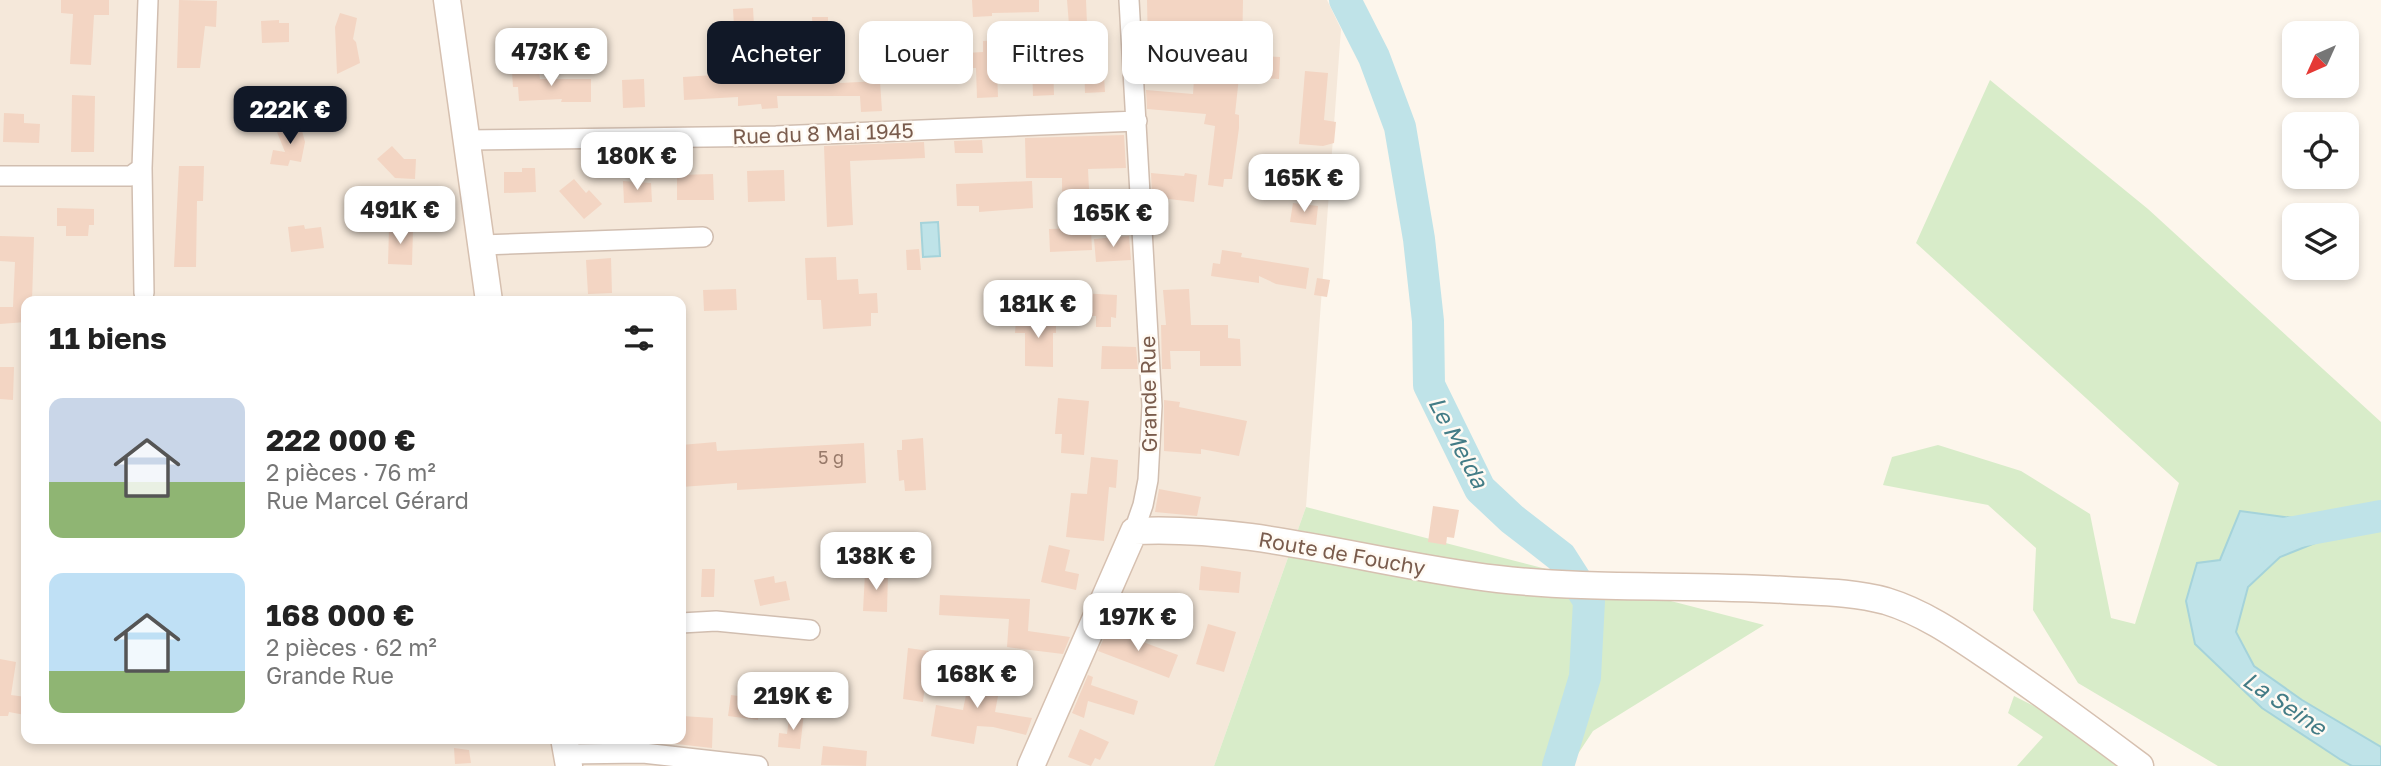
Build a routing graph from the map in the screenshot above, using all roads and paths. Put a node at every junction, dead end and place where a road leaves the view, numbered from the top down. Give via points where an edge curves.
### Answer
1 (148, 0) edge
2 (447, 0) edge
3 (1129, 0) edge
4 (1137, 121) junction
5 (467, 140) junction
6 (142, 168) junction
7 (0, 176) edge
8 (703, 237) dead end
9 (482, 245) junction
10 (144, 293) dead end
11 (488, 296) edge
12 (1134, 531) junction
13 (686, 623) edge
14 (810, 630) dead end
15 (567, 753) edge
16 (758, 766) edge
17 (1031, 766) edge
18 (2140, 766) edge

1 - 6 street
2 - 5 street
3 - 4 street, Grande Rue
4 - 5 street, Rue du 8 Mai 1945 via 776,136
4 - 12 street, Grande Rue via 1152,406 1147,480
5 - 9 street
6 - 7 street via 131,176
6 - 10 street
8 - 9 street
9 - 11 street
12 - 17 street, Grande Rue
12 - 18 street, Route de Fouchy via 1204,530 1439,570 1549,583 1715,585 1887,601 1951,632
13 - 14 street
15 - 16 street via 643,753

